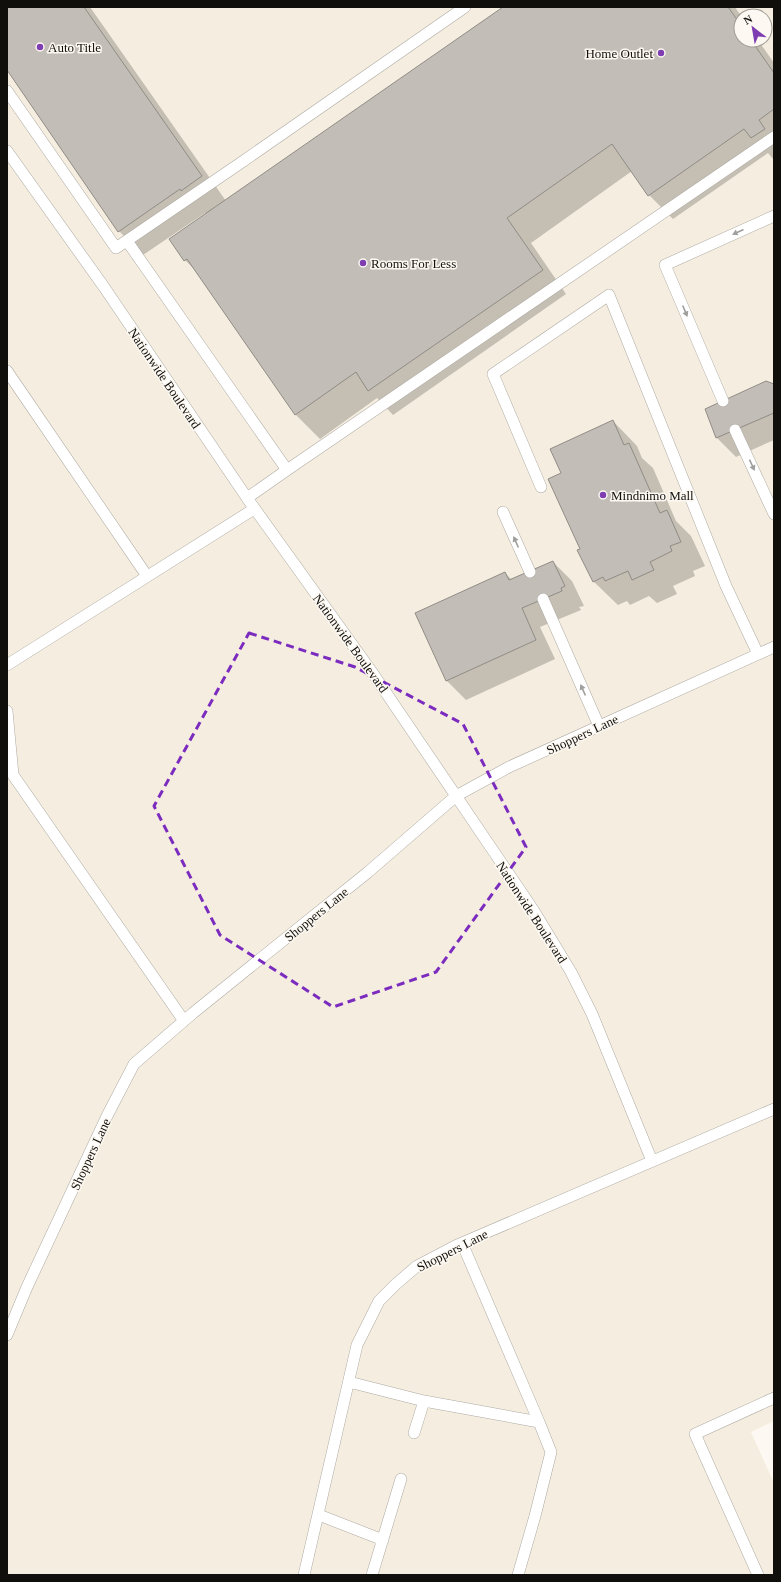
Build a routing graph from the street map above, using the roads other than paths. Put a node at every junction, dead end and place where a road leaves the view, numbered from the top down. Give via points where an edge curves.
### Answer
1 (465, 7) edge
2 (7, 91) edge
3 (774, 137) edge
4 (7, 151) edge
5 (774, 216) edge
6 (127, 241) junction
7 (7, 371) edge
8 (723, 401) dead end
9 (736, 430) dead end
10 (287, 470) junction
11 (541, 487) dead end
12 (247, 498) junction
13 (254, 509) junction
14 (503, 512) dead end
15 (774, 514) edge
16 (530, 572) dead end
17 (147, 576) junction
18 (542, 599) dead end
19 (774, 647) edge
20 (758, 654) junction
21 (7, 665) edge
22 (7, 711) edge
23 (599, 726) junction
24 (456, 796) junction
25 (184, 1021) junction
26 (774, 1110) edge
27 (652, 1161) junction
28 (462, 1242) junction
29 (7, 1335) edge
30 (349, 1382) junction
31 (774, 1398) edge
32 (424, 1401) junction
33 (539, 1422) junction
34 (414, 1433) dead end
35 (401, 1479) dead end
36 (319, 1515) junction
37 (383, 1540) junction
38 (304, 1575) edge
39 (372, 1575) edge
40 (518, 1575) edge
41 (758, 1575) edge

1 - 6 lane
2 - 6 lane via 116,248
3 - 10 lane
4 - 12 lane, Nationwide Boulevard
5 -> 8 lane via 665,265
6 - 10 lane
7 - 17 lane
9 -> 15 lane
10 - 12 lane
11 - 20 lane via 493,374 609,295 726,586
12 - 13 lane, Nationwide Boulevard
13 - 17 lane
13 - 24 lane, Nationwide Boulevard via 374,675
16 -> 14 lane
17 - 21 lane
23 -> 18 lane
19 - 20 lane, Shoppers Lane
20 - 23 lane, Shoppers Lane
22 - 25 lane via 13,775
23 - 24 lane, Shoppers Lane via 509,767
24 - 25 lane, Shoppers Lane via 367,873
24 - 27 lane, Nationwide Boulevard via 534,911 571,972 592,1014
25 - 29 lane, Shoppers Lane via 134,1064 107,1116
26 - 27 lane, Shoppers Lane
27 - 28 lane, Shoppers Lane
28 - 30 lane, Shoppers Lane via 418,1266 379,1301 357,1345
28 - 33 lane
30 - 32 lane
30 - 36 lane, Shoppers Lane
31 - 41 lane via 694,1434
32 - 33 lane
32 - 34 lane
33 - 40 lane via 551,1452 536,1516
35 - 37 lane
36 - 37 lane
36 - 38 lane, Shoppers Lane
37 - 39 lane

